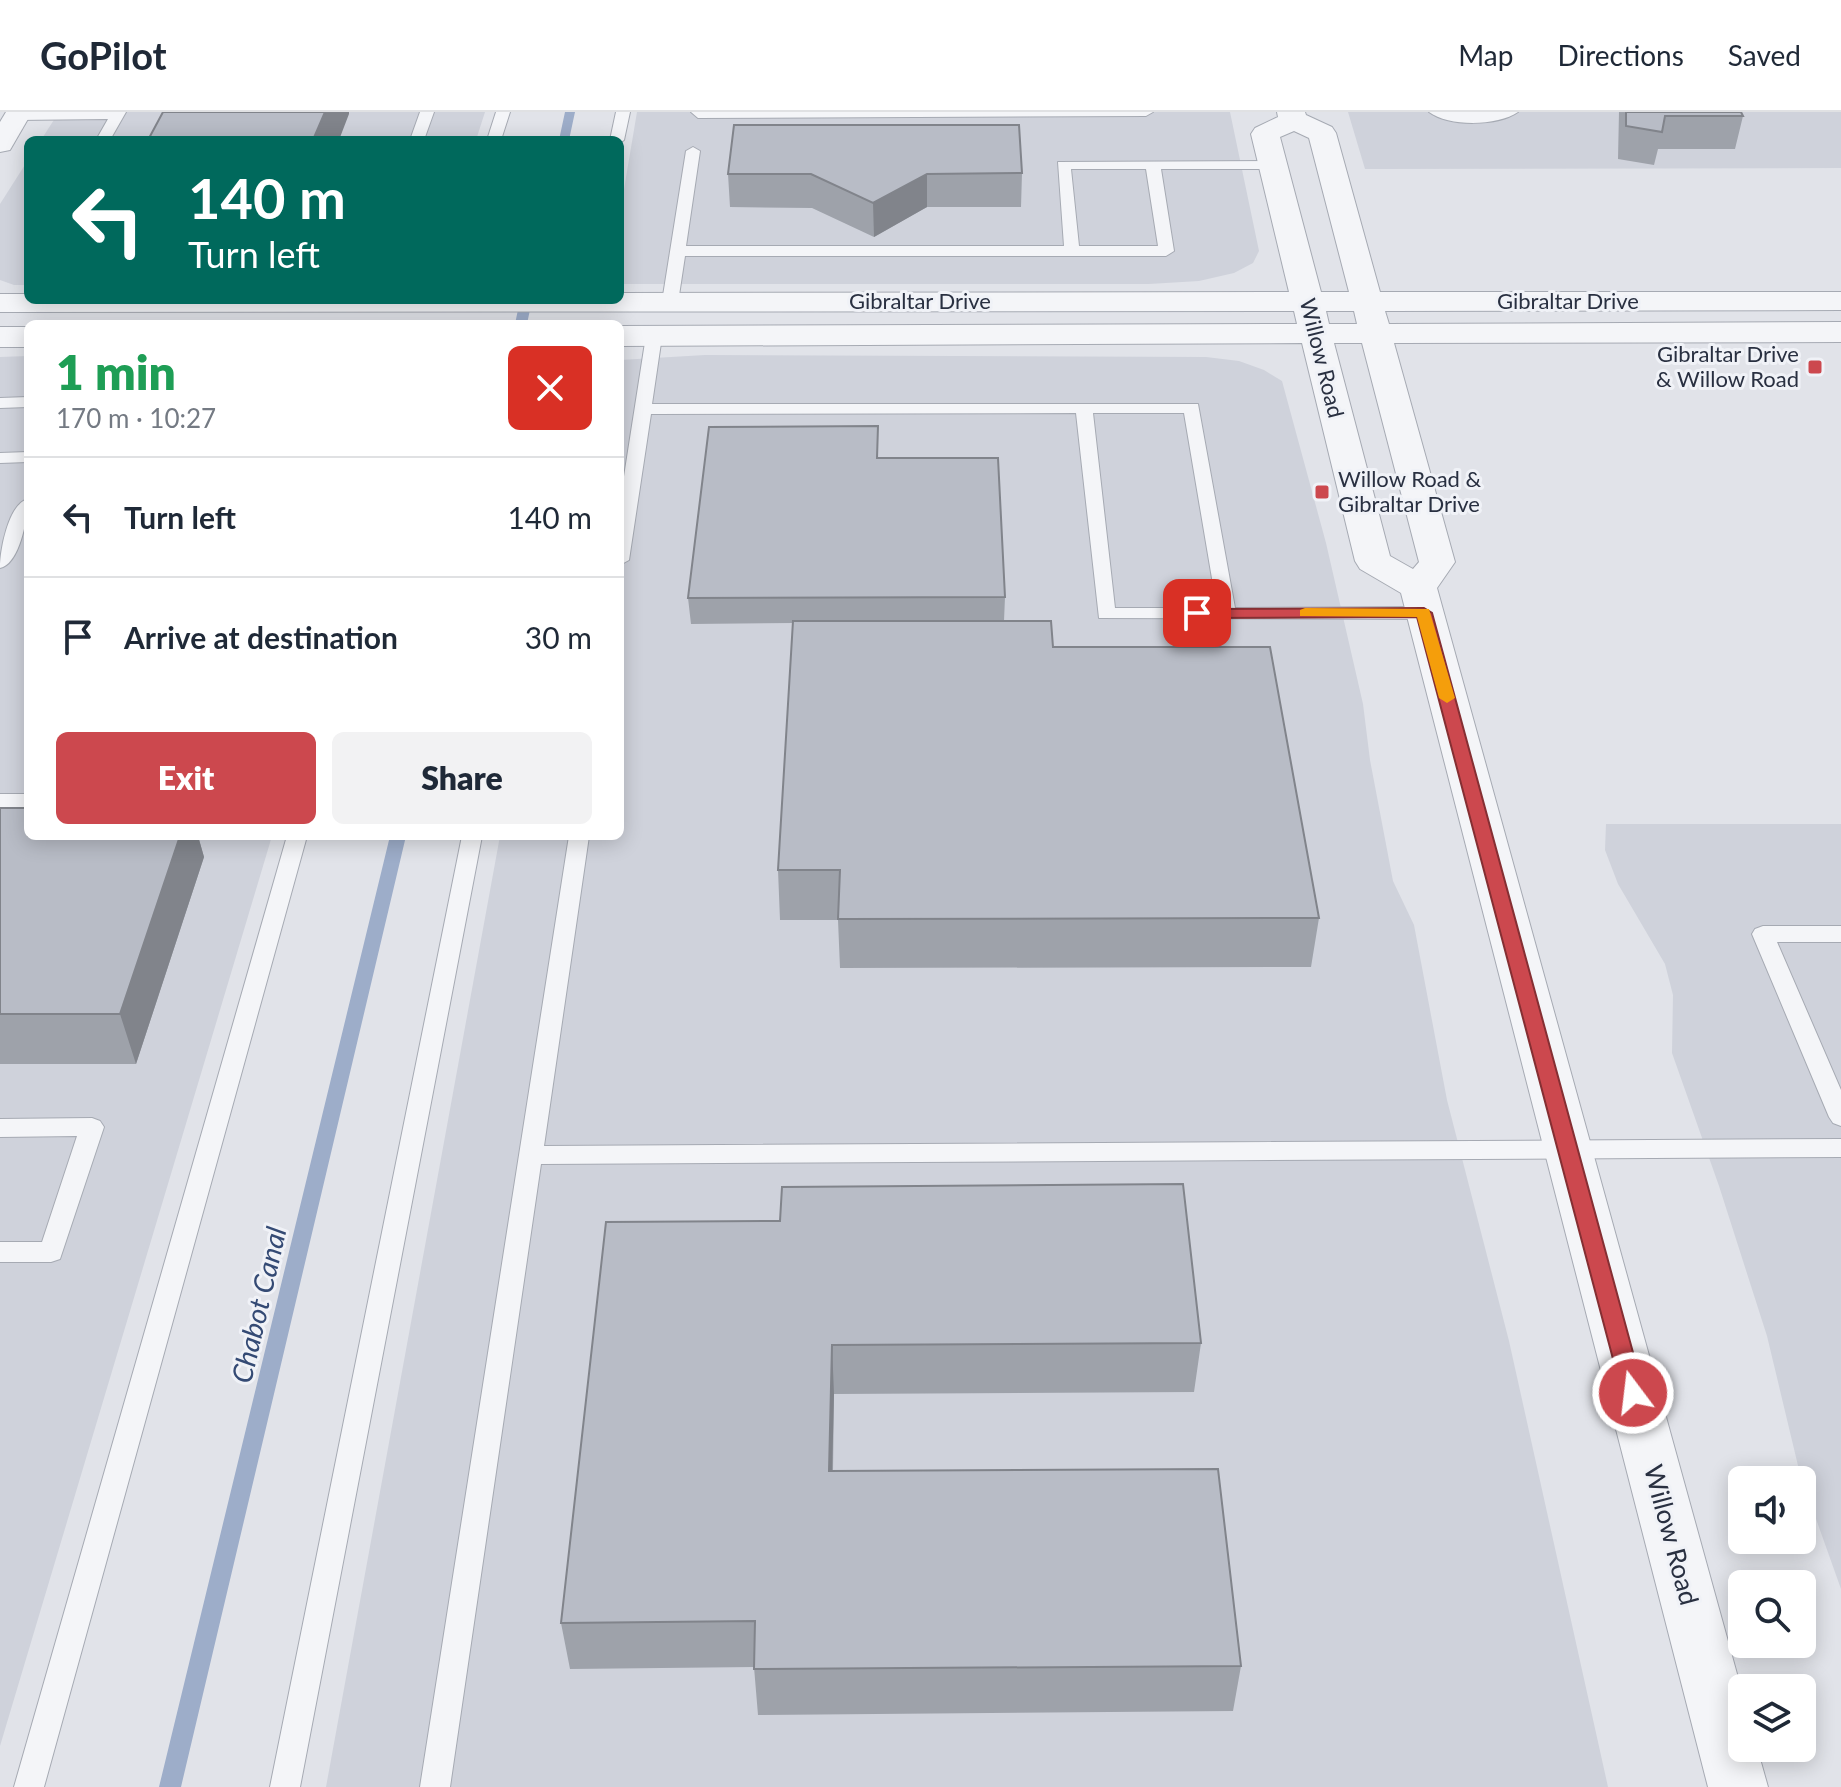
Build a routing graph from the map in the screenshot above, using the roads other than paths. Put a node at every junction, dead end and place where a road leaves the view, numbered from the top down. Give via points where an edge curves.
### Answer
1 (427, 112) edge
2 (503, 112) edge
3 (623, 112) edge
4 (698, 112) edge
5 (1146, 112) edge
6 (1436, 112) edge
7 (1511, 112) edge
8 (18, 114) edge
9 (118, 114) edge
10 (1292, 116) edge
11 (105, 136) edge
12 (418, 136) edge
13 (495, 136) edge
14 (618, 136) edge
15 (0, 144) edge
16 (693, 151) dead end
17 (1153, 165) junction
18 (1273, 165) junction
19 (678, 251) junction
20 (1072, 251) junction
21 (624, 301) edge
22 (1307, 301) junction
23 (1366, 301) junction
24 (1841, 301) edge
25 (670, 302) junction
26 (0, 303) edge
27 (24, 303) edge
28 (1841, 332) edge
29 (1316, 335) junction
30 (1376, 335) junction
31 (624, 336) edge
32 (654, 336) junction
33 (0, 337) edge
34 (24, 337) edge
35 (24, 402) edge
36 (0, 403) edge
37 (1084, 408) junction
38 (643, 409) junction
39 (24, 457) edge
40 (0, 458) edge
41 (24, 512) edge
42 (624, 534) edge
43 (0, 563) edge
44 (1421, 600) junction
45 (1227, 613) junction
46 (0, 801) edge
47 (24, 801) edge
48 (296, 840) edge
49 (471, 840) edge
50 (578, 840) edge
51 (1841, 934) edge
52 (1841, 1117) edge
53 (0, 1128) edge
54 (1841, 1148) edge
55 (1568, 1150) junction
56 (531, 1155) junction
57 (0, 1252) edge
58 (29, 1787) edge
59 (285, 1787) edge
60 (435, 1787) edge
61 (1738, 1787) edge

1 - 12 lane
2 - 13 lane
3 - 14 lane
4 - 5 lane
6 - 7 lane via 1477,117
8 - 9 lane
8 - 15 street
9 - 11 lane
10 - 18 street, Willow Road via 1265,134
10 - 23 street, Willow Road via 1322,133
16 - 19 lane
17 - 18 lane
17 - 20 lane via 1063,165
17 - 20 lane via 1166,251
18 - 22 street, Willow Road
19 - 20 lane
19 - 25 lane
21 - 25 street, Gibraltar Drive
22 - 23 street, Gibraltar Drive
22 - 25 street, Gibraltar Drive
22 - 29 street, Willow Road
23 - 24 street, Gibraltar Drive
23 - 30 street, Willow Road
26 - 27 street, Gibraltar Drive
28 - 30 street, Gibraltar Drive
29 - 30 street, Gibraltar Drive
29 - 32 street, Gibraltar Drive
29 - 44 street, Willow Road via 1373,561
30 - 44 street, Willow Road via 1437,562
31 - 32 street, Gibraltar Drive
32 - 38 lane
33 - 34 street
35 - 36 lane
37 - 38 lane
37 - 45 lane via 1192,408
37 - 45 lane via 1106,614
38 - 42 lane
39 - 40 lane
41 - 43 lane
44 - 45 lane
44 - 55 street, Willow Road
46 - 47 lane
48 - 58 lane
49 - 59 lane
50 - 56 lane
51 - 52 lane via 1763,934
53 - 57 lane via 92,1127 51,1252
54 - 55 lane
55 - 56 lane
55 - 61 street, Willow Road
56 - 60 lane

